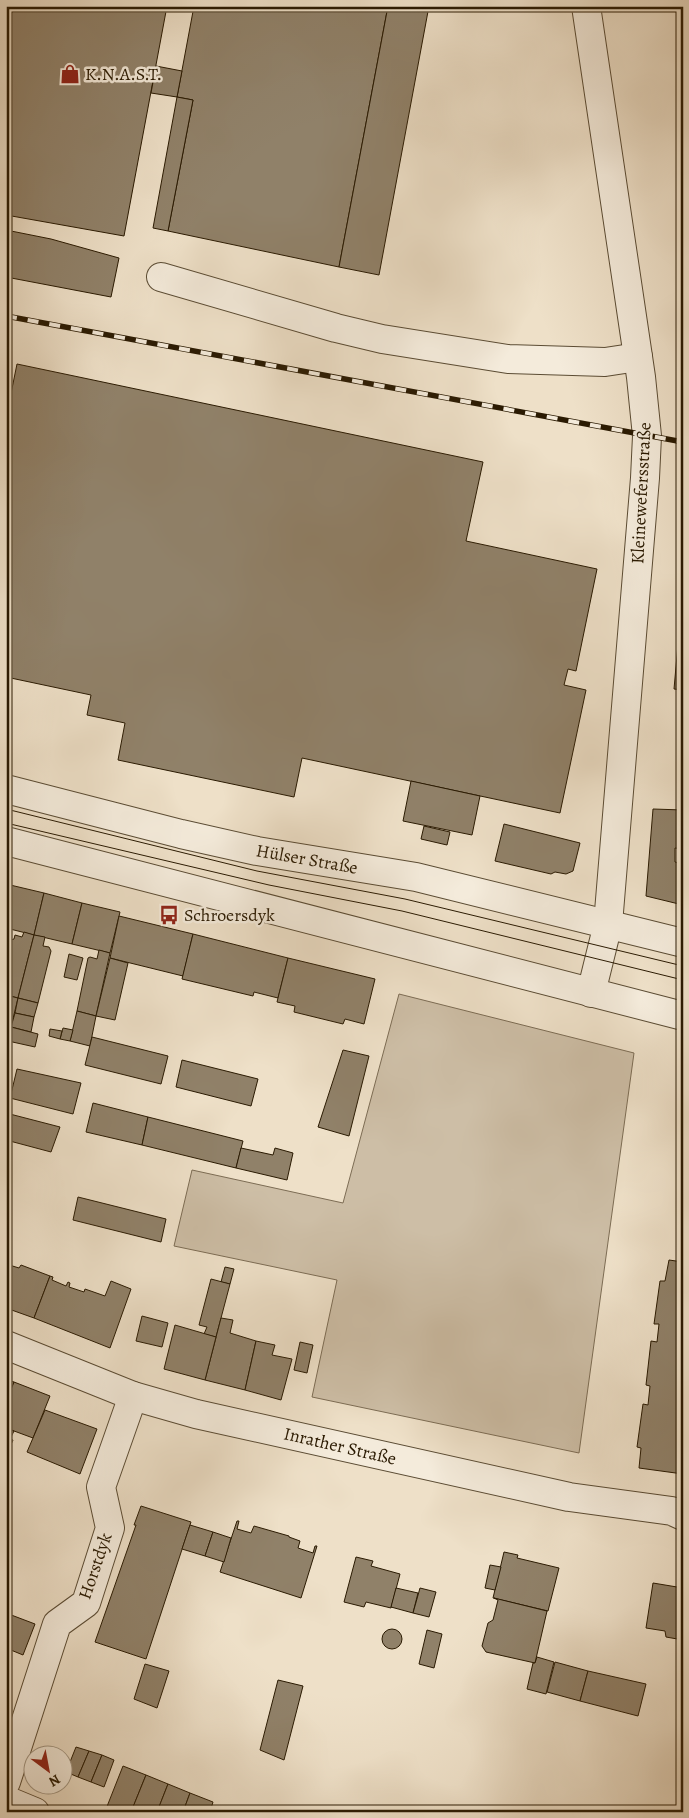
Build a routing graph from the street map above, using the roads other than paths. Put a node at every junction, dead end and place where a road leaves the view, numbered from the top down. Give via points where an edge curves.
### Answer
1 (586, 6) edge
2 (161, 277) dead end
3 (638, 357) junction
4 (6, 789) edge
5 (6, 841) edge
6 (608, 924) junction
7 (683, 943) edge
8 (591, 993) junction
9 (683, 1016) edge
10 (6, 1345) edge
11 (133, 1396) junction
12 (683, 1516) edge
13 (6, 1782) edge
14 (6, 1800) edge
15 (36, 1812) edge

1 - 3 street, Kleinewefersstraße
2 - 3 street via 382,339 508,359 605,362
3 - 6 street, Kleinewefersstraße via 647,436 646,466
4 - 6 street, Hülser Straße via 190,836 257,851 416,877
5 - 8 street
6 - 7 street, Hülser Straße
6 - 8 street
8 - 9 street
10 - 11 street, Inrather Straße
11 - 12 street, Inrather Straße via 196,1414 569,1497 672,1511
11 - 13 street, Horstdyk via 101,1487 110,1528 86,1603 57,1624
14 - 15 street

